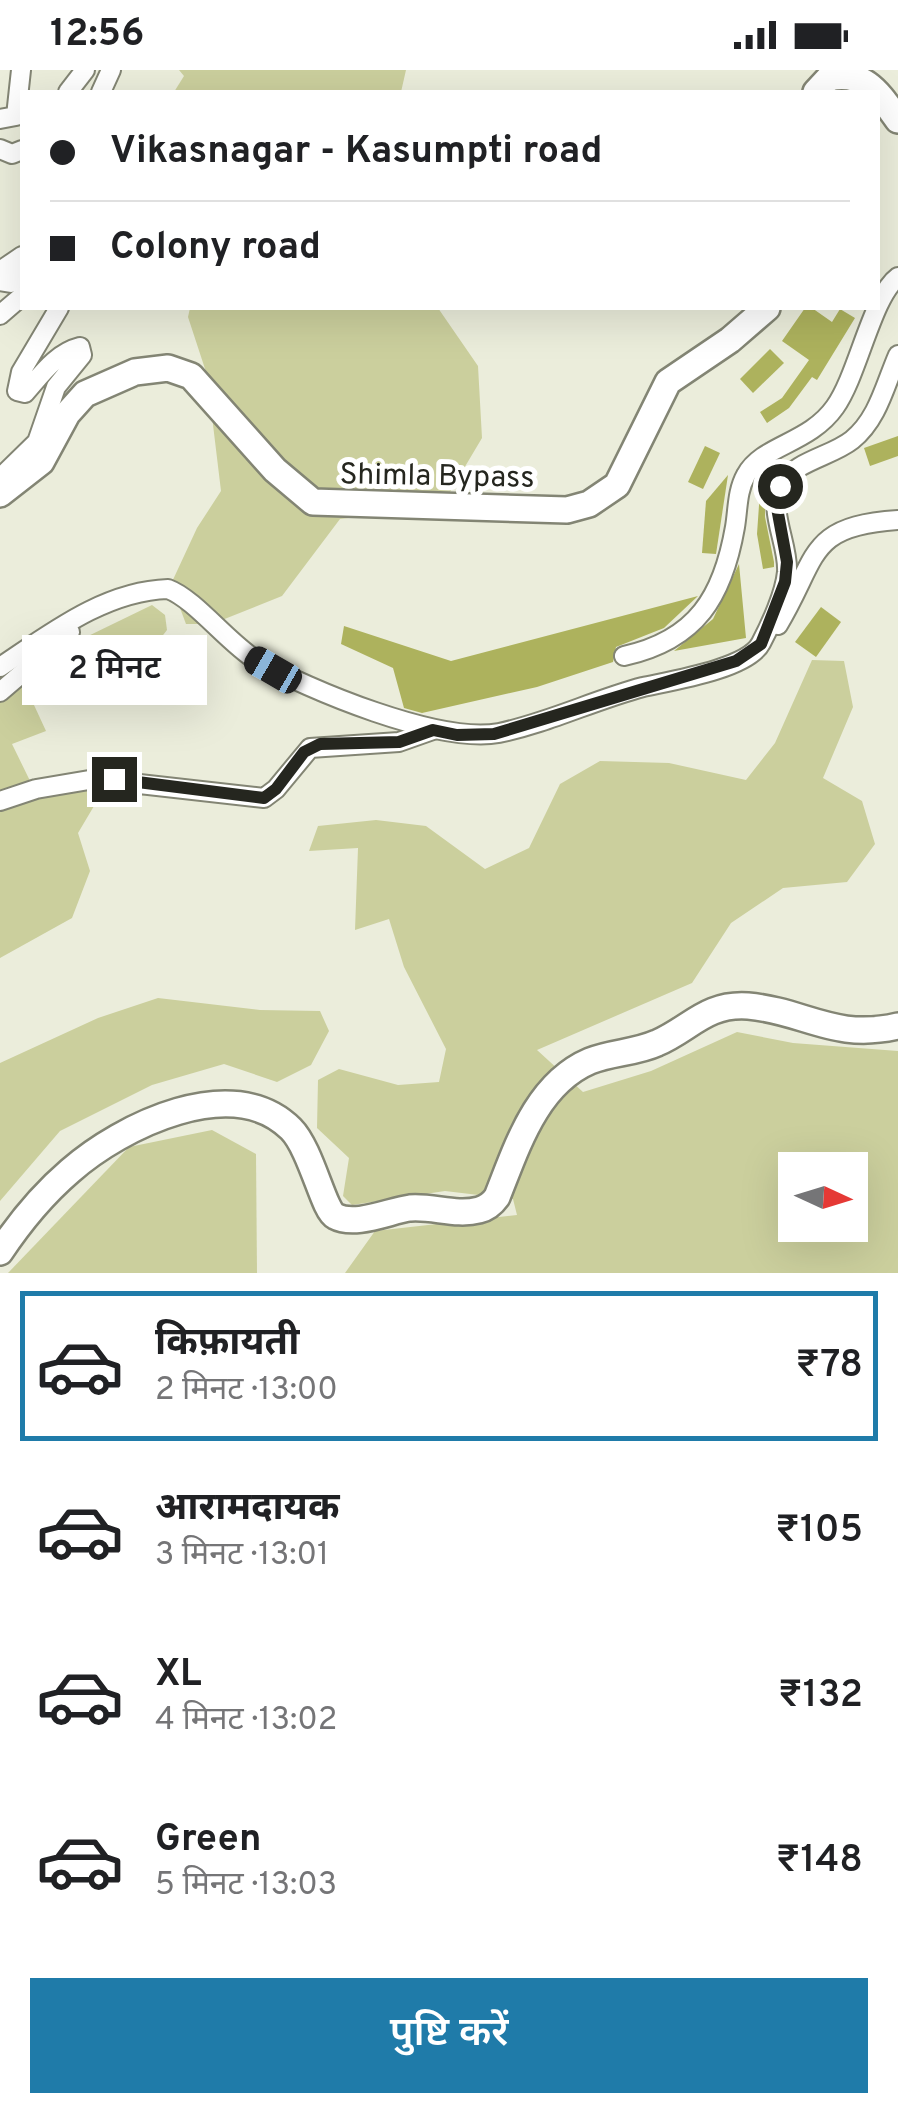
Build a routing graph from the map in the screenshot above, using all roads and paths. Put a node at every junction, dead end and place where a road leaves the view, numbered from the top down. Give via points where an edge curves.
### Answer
1 (21, 70) edge
2 (86, 70) edge
3 (70, 90) edge
4 (818, 90) edge
5 (873, 90) edge
6 (880, 98) edge
7 (0, 119) edge
8 (898, 120) edge
9 (898, 277) edge
10 (20, 298) edge
11 (880, 303) edge
12 (58, 310) edge
13 (765, 310) edge
14 (877, 310) edge
15 (0, 315) edge
16 (898, 355) edge
17 (0, 478) edge
18 (0, 494) edge
19 (898, 520) edge
20 (106, 604) junction
21 (761, 644) junction
22 (624, 656) dead end
23 (0, 666) edge
24 (0, 692) edge
25 (433, 730) junction
26 (0, 801) edge
27 (898, 1026) edge
28 (0, 1252) edge

1 - 7 street via 16,116
2 - 3 street
4 - 5 highway via 828,78 851,76
6 - 8 highway
9 - 11 street
10 - 15 street
12 - 17 street via 17,391 26,393 69,350 79,346 83,353 56,387 38,442
13 - 18 highway, Shimla Bypass via 668,382 617,485 567,510 314,502 275,470 191,376 168,368 135,372 84,394 42,462
14 - 22 street via 836,406 812,432 761,456 747,472 717,595 666,640
16 - 21 street via 870,423 780,486 787,571
19 - 21 street via 856,524 831,536
20 - 23 street via 65,622
20 - 24 street
20 - 25 street via 171,590 273,670
21 - 25 street via 712,671 494,734
25 - 26 street via 399,742 310,748 264,798 95,779
27 - 28 highway via 846,1032 770,1010 728,1007 694,1019 662,1042 594,1059 550,1089 497,1197 472,1211 416,1208 336,1217 327,1209 309,1154 287,1124 243,1104 205,1104 96,1150 38,1201

